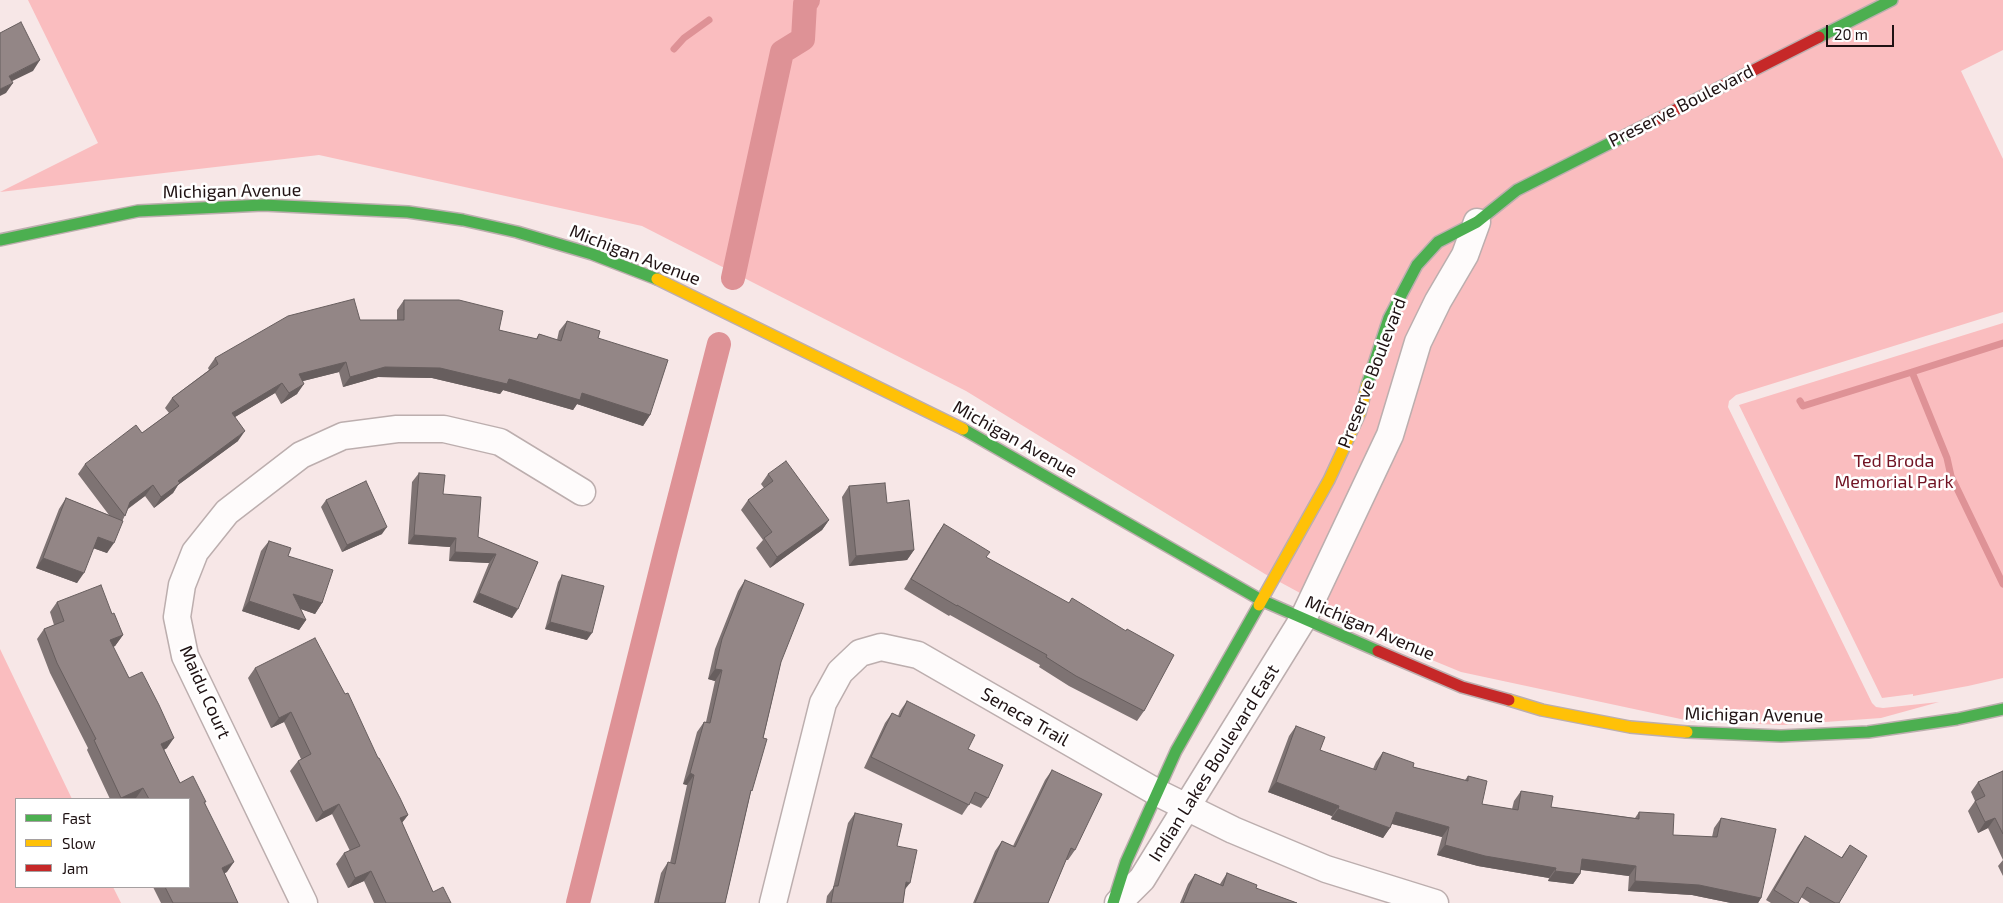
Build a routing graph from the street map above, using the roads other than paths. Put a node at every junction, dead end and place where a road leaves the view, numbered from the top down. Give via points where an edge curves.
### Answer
1 (1892, 0) edge
2 (1477, 222) junction
3 (0, 240) edge
4 (582, 492) dead end
5 (1261, 600) junction
6 (1303, 619) junction
7 (2003, 709) edge
8 (1158, 793) junction
9 (1186, 807) junction
10 (304, 903) edge
11 (773, 903) edge
12 (1112, 903) edge
13 (1118, 903) edge
14 (1435, 903) edge

1 - 2 street, Preserve Boulevard via 1517,190
2 - 5 street, Preserve Boulevard via 1438,242 1417,265 1389,318 1360,413 1333,472
2 - 6 street, Preserve Boulevard via 1465,255 1418,342 1390,435
3 - 5 street, Michigan Avenue via 138,210 263,205 408,212 517,232 592,254 672,285 975,435
4 - 10 street, Maidu Court via 500,442 444,429 397,429 343,436 302,455 227,512 195,552 182,585 177,617 185,656
5 - 6 street, Michigan Avenue
5 - 8 street, Indian Lakes Boulevard East via 1176,752
6 - 7 street, Michigan Avenue via 1462,687 1542,710 1630,727 1704,734 1781,736 1868,732
6 - 9 street, Indian Lakes Boulevard East
8 - 9 street, Seneca Trail
8 - 11 street, Seneca Trail via 918,655 881,647 860,653 840,672 823,703
8 - 12 street, Indian Lakes Boulevard East via 1126,862
9 - 13 street, Indian Lakes Boulevard East via 1142,879
9 - 14 street, Seneca Trail via 1326,869

